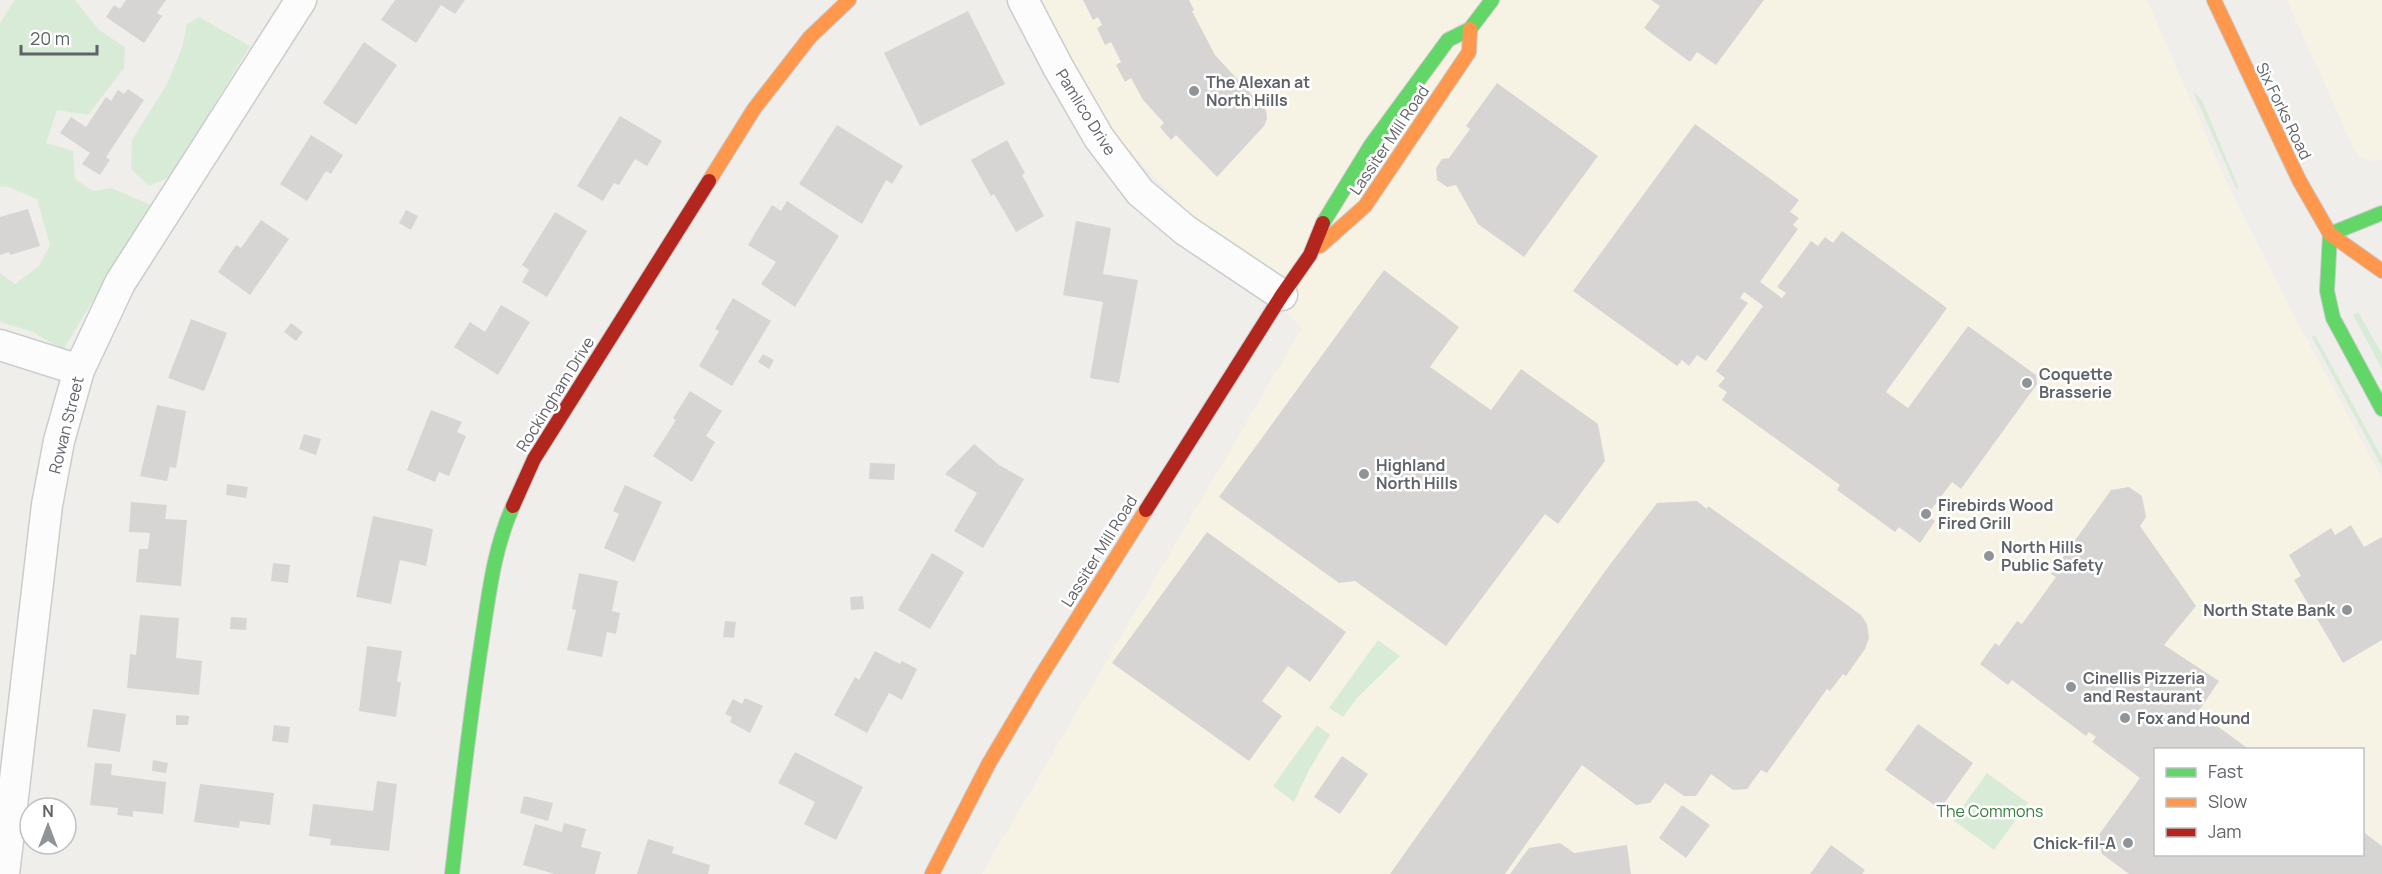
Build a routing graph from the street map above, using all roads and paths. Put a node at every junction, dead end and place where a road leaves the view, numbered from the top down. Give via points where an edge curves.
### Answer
1 (301, 0) edge
2 (849, 0) edge
3 (1023, 0) edge
4 (1492, 0) edge
5 (2214, 0) edge
6 (1470, 29) junction
7 (2382, 213) edge
8 (2330, 234) junction
9 (1310, 255) junction
10 (2382, 271) edge
11 (1282, 295) junction
12 (0, 345) edge
13 (79, 370) junction
14 (2382, 409) edge
15 (3, 874) edge
16 (452, 874) edge
17 (932, 874) edge

1 - 13 street, Rowan Street via 120,283
2 - 16 main road, Rockingham Drive via 810,37 754,109 534,459 516,495 487,597
3 - 11 street, Pamlico Drive via 1099,138 1140,192 1185,230
4 - 6 main road, Lassiter Mill Road
5 - 8 main road, Six Forks Road via 2268,119
6 - 9 main road, Lassiter Mill Road via 1448,40 1371,146 1324,220
6 - 9 main road, Lassiter Mill Road via 1469,52 1365,206
7 - 8 main road
8 - 10 main road, Six Forks Road
8 - 14 main road via 2327,291 2333,318
9 - 11 main road, Lassiter Mill Road
11 - 17 main road, Lassiter Mill Road via 1044,671 989,763
12 - 13 street
13 - 15 street, Rowan Street via 59,441 47,505

